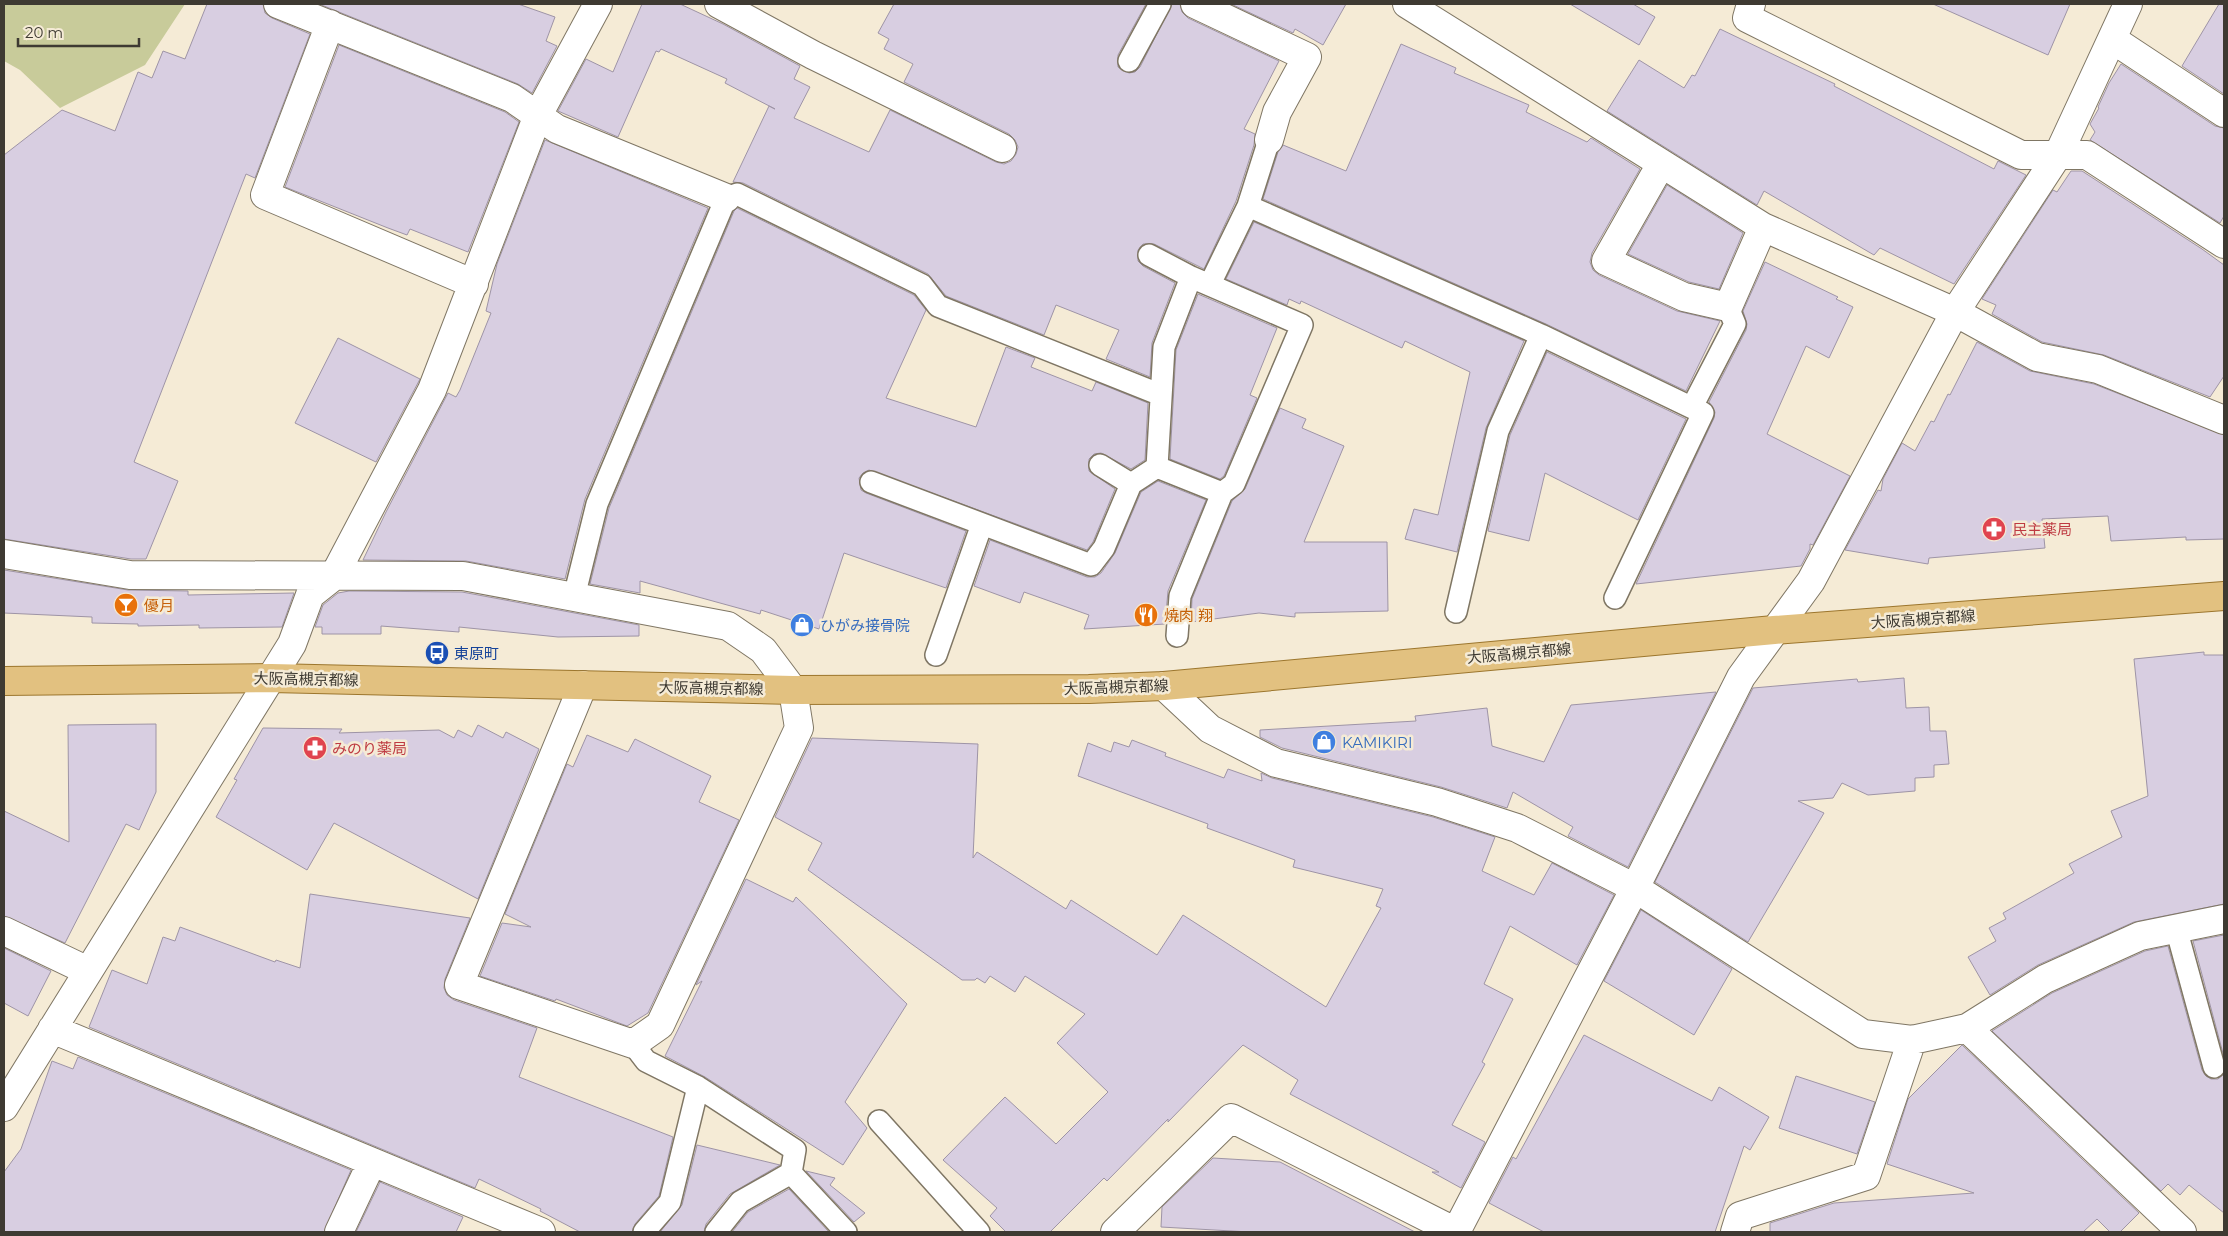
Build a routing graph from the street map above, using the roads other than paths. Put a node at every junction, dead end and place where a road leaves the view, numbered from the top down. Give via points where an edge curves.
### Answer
1 (278, 4) edge
2 (598, 4) edge
3 (719, 4) edge
4 (1160, 4) edge
5 (1195, 4) edge
6 (1407, 4) edge
7 (1751, 4) edge
8 (2128, 4) edge
9 (330, 24) junction
10 (2112, 39) junction
11 (1129, 61) dead end
12 (2224, 113) edge
13 (538, 115) junction
14 (1269, 140) joint
15 (1002, 148) dead end
16 (2059, 153) junction
17 (1661, 164) junction
18 (726, 198) junction
19 (1248, 206) junction
20 (1763, 227) junction
21 (2224, 244) edge
22 (1149, 255) dead end
23 (1201, 281) junction
24 (474, 284) junction
25 (1728, 307) junction
26 (1955, 312) junction
27 (1541, 334) junction
28 (1161, 395) junction
29 (1692, 407) junction
30 (2224, 420) edge
31 (1100, 465) dead end
32 (1157, 467) junction
33 (871, 482) dead end
34 (1131, 484) junction
35 (1222, 493) junction
36 (982, 524) junction
37 (4, 554) edge
38 (334, 576) junction
39 (2224, 596) edge
40 (574, 597) junction
41 (1615, 598) dead end
42 (1456, 612) dead end
43 (1774, 630) junction
44 (1177, 636) dead end
45 (936, 655) dead end
46 (271, 678) junction
47 (4, 681) edge
48 (583, 686) junction
49 (1164, 686) junction
50 (793, 690) junction
51 (1635, 888) junction
52 (2224, 919) edge
53 (2176, 928) junction
54 (4, 931) edge
55 (88, 972) junction
56 (1967, 1028) junction
57 (52, 1029) junction
58 (1912, 1040) junction
59 (633, 1044) junction
60 (2214, 1067) dead end
61 (698, 1087) junction
62 (4, 1107) edge
63 (879, 1121) dead end
64 (372, 1162) junction
65 (791, 1173) junction
66 (2167, 1228) edge
67 (339, 1232) edge
68 (541, 1232) edge
69 (644, 1232) edge
70 (716, 1232) edge
71 (846, 1232) edge
72 (980, 1232) edge
73 (1115, 1232) edge
74 (1456, 1232) edge
75 (1735, 1232) edge

1 - 9 street
2 - 13 street
3 - 15 street
4 - 11 lane
5 - 14 street via 1307,57 1277,112
6 - 17 street
7 - 16 street via 1747,18 2021,155
8 - 10 street
9 - 13 street via 512,98
9 - 24 street via 266,195
10 - 12 street
10 - 16 street
13 - 18 street via 557,129
13 - 24 street
14 - 19 lane
16 - 21 street via 2087,154
16 - 26 street
17 - 20 street
17 - 25 street via 1606,261 1684,297
18 - 28 lane via 737,194 922,285 938,306
18 - 40 lane via 597,504
19 - 23 lane
19 - 27 lane
20 - 25 street
20 - 26 street
22 - 23 lane
23 - 28 lane via 1164,347
23 - 35 lane via 1302,325 1234,484
24 - 38 street via 432,390
25 - 29 lane via 1735,324
26 - 30 street via 2037,357 2098,369
26 - 43 street via 1811,581
27 - 29 lane
27 - 42 lane via 1498,431
28 - 32 lane
29 - 41 lane via 1703,413
31 - 34 lane
32 - 34 lane
32 - 35 lane
33 - 36 lane
34 - 36 lane via 1104,548 1091,565
35 - 44 lane via 1180,596
36 - 45 lane
37 - 38 street via 130,575
38 - 40 street via 463,576
38 - 46 street via 310,595 292,644
39 - 43 main road, 大阪高槻京都線
40 - 50 street via 728,626 763,650
43 - 49 main road, 大阪高槻京都線
43 - 51 street via 1741,677
46 - 47 main road, 大阪高槻京都線
46 - 48 main road, 大阪高槻京都線
46 - 55 street
48 - 50 main road, 大阪高槻京都線
48 - 59 street via 459,985
49 - 50 main road, 大阪高槻京都線
49 - 51 street via 1210,729 1276,763 1437,802 1517,828
50 - 59 street via 798,728 660,1025
51 - 58 street via 1863,1034
51 - 74 street
52 - 53 street
53 - 56 street via 2140,936 2045,979
53 - 60 lane
54 - 55 street
55 - 57 street
56 - 58 street
56 - 66 street
57 - 62 street
57 - 64 street
58 - 75 street via 1866,1176 1740,1216
59 - 61 lane via 646,1061
61 - 65 lane via 795,1150
61 - 69 lane via 670,1202
63 - 72 lane
64 - 67 street
64 - 68 street
65 - 70 lane via 740,1202
65 - 71 lane
73 - 74 street via 1231,1118

